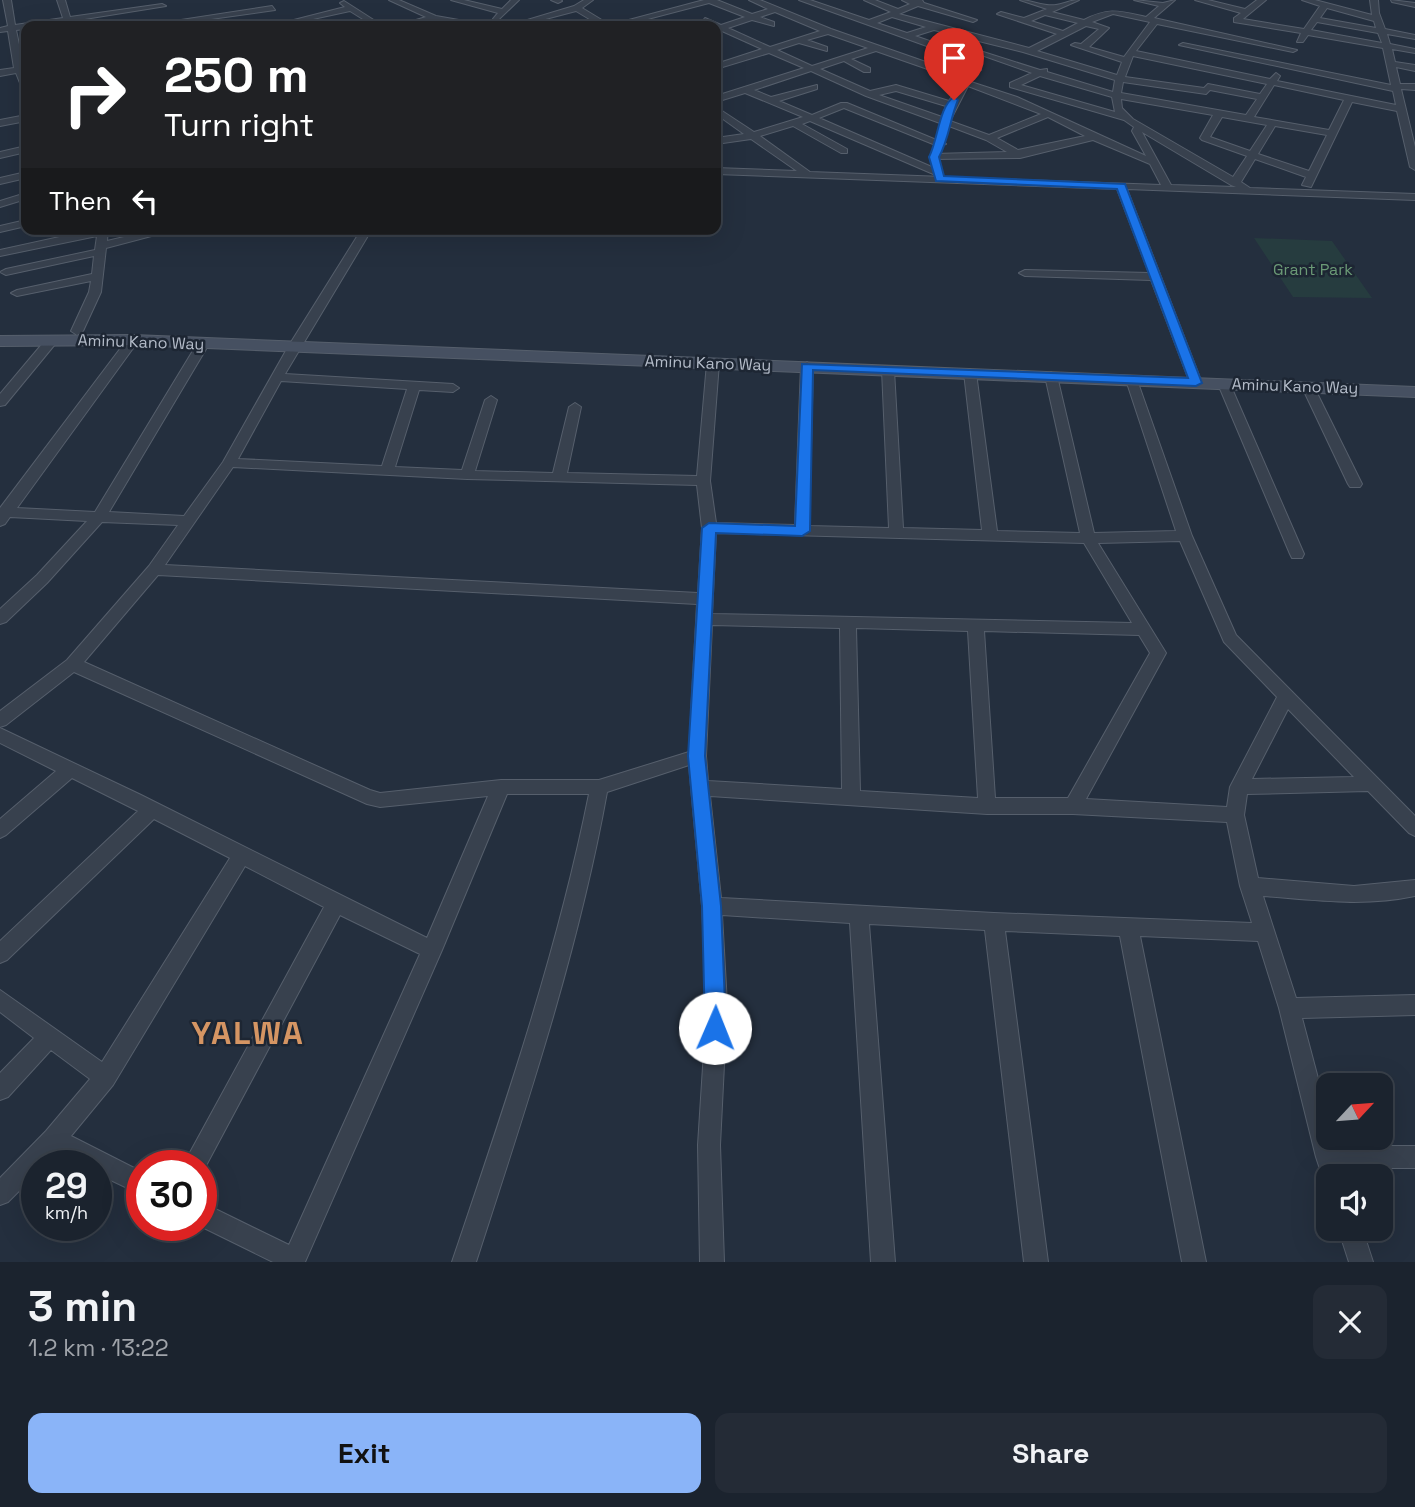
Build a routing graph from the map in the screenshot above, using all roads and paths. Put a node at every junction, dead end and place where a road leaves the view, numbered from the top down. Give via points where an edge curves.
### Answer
1 (7, 0) edge
2 (61, 0) edge
3 (110, 0) edge
4 (267, 0) edge
5 (339, 0) edge
6 (393, 0) edge
7 (455, 0) edge
8 (515, 0) edge
9 (589, 0) edge
10 (752, 0) edge
11 (803, 0) edge
12 (868, 0) edge
13 (906, 0) edge
14 (926, 0) edge
15 (1024, 0) edge
16 (1074, 0) edge
17 (1138, 0) edge
18 (1199, 0) edge
19 (1259, 0) edge
20 (1306, 0) edge
21 (1395, 0) edge
22 (711, 1) edge
23 (1169, 1) edge
24 (1371, 2) edge
25 (161, 3) edge
26 (1102, 3) dead end
27 (917, 4) junction
28 (1325, 5) junction
29 (1415, 5) edge
30 (272, 8) junction
31 (351, 8) junction
32 (578, 8) junction
33 (775, 9) junction
34 (1050, 11) junction
35 (116, 12) junction
36 (503, 12) junction
37 (893, 12) junction
38 (1113, 12) junction
39 (1246, 12) junction
40 (1001, 13) dead end
41 (751, 17) junction
42 (434, 18) junction
43 (67, 19) junction
44 (197, 19) junction
45 (537, 19) junction
46 (1315, 19) junction
47 (1377, 19) junction
48 (640, 20) joint
49 (973, 20) dead end
50 (55, 21) edge
51 (170, 21) edge
52 (187, 21) edge
53 (201, 21) edge
54 (290, 21) edge
55 (305, 21) edge
56 (371, 21) edge
57 (422, 21) edge
58 (455, 21) edge
59 (495, 21) edge
60 (530, 21) edge
61 (541, 21) edge
62 (598, 21) edge
63 (635, 21) edge
64 (1024, 21) junction
65 (1151, 21) junction
66 (869, 23) junction
67 (771, 24) dead end
68 (1084, 24) junction
69 (1261, 25) junction
70 (21, 27) edge
71 (934, 27) junction
72 (14, 28) junction
73 (721, 28) joint
74 (0, 30) edge
75 (830, 31) junction
76 (1381, 32) junction
77 (1304, 34) junction
78 (907, 36) junction
79 (969, 36) junction
80 (1060, 36) junction
81 (1415, 37) edge
82 (799, 40) junction
83 (988, 41) junction
84 (1247, 41) junction
85 (1183, 45) dead end
86 (1083, 47) junction
87 (876, 48) junction
88 (941, 48) junction
89 (1387, 48) junction
90 (824, 49) dead end
91 (768, 50) junction
92 (1293, 50) junction
93 (1030, 51) junction
94 (1415, 51) edge
95 (932, 52) dead end
96 (977, 52) junction
97 (781, 56) junction
98 (922, 56) dead end
99 (1235, 56) junction
100 (1130, 57) junction
101 (844, 58) junction
102 (912, 61) junction
103 (1066, 62) junction
104 (721, 64) edge
105 (1391, 64) junction
106 (1282, 66) junction
107 (1415, 68) edge
108 (811, 69) junction
109 (19, 70) junction
110 (867, 70) dead end
111 (977, 70) junction
112 (738, 71) dead end
113 (1218, 72) junction
114 (0, 73) edge
115 (1039, 74) junction
116 (21, 75) edge
117 (1120, 79) junction
118 (967, 81) junction
119 (1271, 83) junction
120 (814, 87) dead end
121 (1415, 87) edge
122 (1397, 88) junction
123 (1207, 89) junction
124 (747, 90) junction
125 (869, 94) junction
126 (1117, 96) junction
127 (1262, 97) junction
128 (721, 98) edge
129 (1349, 99) junction
130 (772, 100) junction
131 (951, 105) junction
132 (1401, 109) junction
133 (1202, 110) junction
134 (1219, 113) junction
135 (721, 114) edge
136 (1046, 115) junction
137 (814, 117) junction
138 (1126, 118) junction
139 (1249, 118) junction
140 (21, 119) edge
141 (944, 122) junction
142 (1273, 122) junction
143 (0, 123) edge
144 (794, 123) junction
145 (1139, 127) junction
146 (1330, 133) junction
147 (750, 136) junction
148 (1092, 137) junction
149 (989, 138) junction
150 (1205, 138) junction
151 (721, 140) edge
152 (1194, 140) dead end
153 (1183, 142) dead end
154 (941, 144) junction
155 (1172, 145) junction
156 (21, 150) edge
157 (844, 151) dead end
158 (0, 155) edge
159 (1020, 155) junction
160 (1252, 156) junction
161 (934, 157) junction
162 (1153, 162) junction
163 (1415, 167) edge
164 (721, 171) edge
165 (806, 173) junction
166 (1310, 175) junction
167 (21, 176) edge
168 (939, 176) junction
169 (0, 181) edge
170 (1236, 183) junction
171 (1121, 186) junction
172 (1168, 188) junction
173 (1248, 190) junction
174 (1304, 192) junction
175 (1415, 197) edge
176 (21, 198) edge
177 (0, 204) edge
178 (21, 224) edge
179 (0, 229) edge
180 (81, 235) edge
181 (102, 235) edge
182 (151, 235) edge
183 (364, 235) edge
184 (99, 249) junction
185 (0, 253) edge
186 (6, 272) dead end
187 (1025, 273) dead end
188 (97, 276) junction
189 (1156, 277) junction
190 (17, 293) dead end
191 (77, 331) junction
192 (0, 332) edge
193 (52, 340) junction
194 (133, 340) junction
195 (0, 341) edge
196 (297, 343) junction
197 (203, 344) junction
198 (713, 363) junction
199 (807, 366) junction
200 (888, 370) junction
201 (970, 373) junction
202 (1051, 376) junction
203 (277, 377) junction
204 (1195, 378) junction
205 (1132, 380) junction
206 (1415, 383) edge
207 (1224, 384) junction
208 (414, 387) junction
209 (1308, 387) junction
210 (453, 388) dead end
211 (1415, 392) edge
212 (491, 400) dead end
213 (0, 402) edge
214 (575, 407) dead end
215 (229, 463) junction
216 (387, 471) junction
217 (467, 475) junction
218 (559, 477) junction
219 (703, 481) junction
220 (1355, 484) dead end
221 (100, 514) junction
222 (3, 515) edge
223 (189, 520) junction
224 (709, 528) junction
225 (802, 531) junction
226 (895, 533) junction
227 (990, 536) junction
228 (1185, 536) junction
229 (1088, 538) junction
230 (1297, 554) dead end
231 (154, 570) junction
232 (704, 599) junction
233 (0, 618) edge
234 (704, 619) junction
235 (848, 624) junction
236 (976, 627) junction
237 (1145, 629) junction
238 (73, 664) junction
239 (1287, 695) junction
240 (0, 720) edge
241 (0, 735) edge
242 (697, 756) junction
243 (68, 771) junction
244 (1372, 783) junction
245 (501, 787) junction
246 (599, 787) junction
247 (1239, 787) junction
248 (700, 788) junction
249 (851, 797) junction
250 (987, 806) junction
251 (1073, 806) junction
252 (152, 809) junction
253 (1235, 815) junction
254 (1415, 828) edge
255 (0, 830) edge
256 (241, 856) junction
257 (1250, 886) junction
258 (1415, 888) edge
259 (335, 905) junction
260 (712, 906) junction
261 (859, 914) junction
262 (994, 922) junction
263 (1128, 925) junction
264 (1264, 932) junction
265 (432, 950) junction
266 (0, 954) edge
267 (0, 1000) edge
268 (1415, 1005) edge
269 (1289, 1008) junction
270 (49, 1037) junction
271 (105, 1077) junction
272 (0, 1088) edge
273 (54, 1139) junction
274 (204, 1150) edge
275 (1415, 1157) edge
276 (1329, 1164) edge
277 (1349, 1164) edge
278 (126, 1176) edge
279 (0, 1194) edge
280 (217, 1222) edge
281 (1354, 1241) edge
282 (293, 1261) edge
283 (464, 1262) edge
284 (712, 1262) edge
285 (883, 1262) edge
286 (1036, 1262) edge
287 (1194, 1262) edge
288 (1361, 1262) edge

1 - 72 street
2 - 43 street
3 - 35 street
4 - 30 street
5 - 31 street
6 - 42 street
7 - 36 street
8 - 36 street
9 - 32 street
10 - 33 street
11 - 66 street
12 - 37 street
13 - 27 street
14 - 27 street
15 - 34 street
16 - 34 street
17 - 23 street
18 - 39 street
19 - 39 street
20 - 28 street
21 - 29 street
22 - 41 street
22 - 48 street
23 - 65 street
24 - 47 street
25 - 35 street
25 - 51 street
26 - 38 street
27 - 37 street
27 - 49 street
28 - 46 street
28 - 47 street
30 - 44 street via 220,12
30 - 54 street
31 - 55 street
31 - 56 street
32 - 45 street
32 - 62 street
33 - 41 street
33 - 75 street
34 - 64 street
34 - 68 street
35 - 43 street
36 - 59 street
37 - 66 street
37 - 71 street
38 - 65 street
38 - 68 street
39 - 69 street via 1237,20
40 - 64 street
41 - 67 street
41 - 73 street
42 - 57 street
42 - 58 street
43 - 50 street
44 - 52 street
44 - 53 street
45 - 60 street
45 - 61 street
46 - 76 street
46 - 77 street
47 - 76 street
48 - 63 street
64 - 80 street
65 - 84 street
65 - 100 street
66 - 75 street
66 - 78 street
68 - 80 street
68 - 86 street via 1105,28
69 - 77 street
69 - 84 street
70 - 72 street
71 - 78 street
71 - 79 street
72 - 74 street
72 - 109 street
73 - 91 street
75 - 82 street
75 - 87 street
76 - 81 street
76 - 89 street
77 - 89 street
77 - 92 street
78 - 88 street
79 - 83 street
79 - 88 street
80 - 86 street
80 - 93 street
82 - 90 street
82 - 91 street
83 - 93 street
83 - 96 street
84 - 92 street
84 - 99 street
85 - 99 street
86 - 100 street
87 - 101 street
87 - 102 street
88 - 95 street
88 - 111 street
89 - 94 street
89 - 105 street
91 - 97 street
91 - 104 street
92 - 106 street
93 - 103 street
96 - 111 street via 981,63
96 - 115 street
97 - 108 street
97 - 112 street
98 - 102 street
99 - 106 street
99 - 113 street
100 - 113 street
100 - 117 street
101 - 108 street
101 - 110 street
102 - 118 street
103 - 115 street
103 - 117 street
105 - 107 street
105 - 122 street
106 - 119 street
106 - 122 street
108 - 124 street
108 - 125 street
109 - 114 street
109 - 116 street
111 - 118 street
113 - 119 street
113 - 123 street
115 - 126 street
115 - 138 street via 1013,85
117 - 123 street
117 - 126 street
118 - 131 street
118 - 136 street
119 - 127 street
119 - 129 street
120 - 130 street
121 - 122 street
122 - 132 street
123 - 127 street
123 - 133 street
124 - 128 street
124 - 130 street
125 - 131 street via 896,88
125 - 141 street
126 - 133 street
126 - 138 street via 1117,108
127 - 139 street
129 - 132 street
129 - 146 street
130 - 137 street
131 - 141 street
132 - 163 street
133 - 134 street
134 - 139 street
134 - 150 street
135 - 147 street
136 - 148 street
136 - 149 street
137 - 144 street
137 - 154 street via 847,105
137 - 168 street
138 - 145 street
139 - 142 street
140 - 143 street
141 - 149 street
141 - 154 street
142 - 146 street
142 - 160 street
144 - 147 street
144 - 157 street
145 - 155 street
145 - 162 street
146 - 166 street
147 - 151 street
147 - 165 street
148 - 159 street
148 - 162 street
149 - 159 street
150 - 152 street
150 - 160 street
153 - 155 street
154 - 161 street
155 - 170 street
156 - 158 street
159 - 161 street
160 - 166 street
160 - 170 street
161 - 168 street
162 - 172 street
164 - 165 street
165 - 168 street
166 - 174 street
167 - 169 street
168 - 171 street
170 - 173 street
171 - 172 street
171 - 189 street
172 - 173 street
173 - 174 street
174 - 175 street
176 - 177 street
178 - 179 street
180 - 185 street
181 - 184 street
182 - 184 street
183 - 196 street
184 - 186 street
184 - 188 street
187 - 189 street
188 - 190 street
188 - 191 street via 95,292
189 - 204 street
191 - 192 main road, Aminu Kano Way
191 - 196 main road, Aminu Kano Way
193 - 194 main road, Aminu Kano Way
193 - 195 main road, Aminu Kano Way
193 - 213 street
194 - 197 main road, Aminu Kano Way
194 - 222 street
196 - 197 main road, Aminu Kano Way
196 - 198 main road, Aminu Kano Way
196 - 203 street
196 - 204 main road, Aminu Kano Way
197 - 221 street
198 - 199 main road, Aminu Kano Way
198 - 219 street
199 - 200 main road, Aminu Kano Way
199 - 225 street
200 - 201 main road, Aminu Kano Way
200 - 226 street
201 - 202 main road, Aminu Kano Way
201 - 227 street
202 - 205 main road, Aminu Kano Way
202 - 229 street
203 - 208 street
203 - 215 street
204 - 205 main road, Aminu Kano Way
204 - 206 main road, Aminu Kano Way
204 - 207 main road, Aminu Kano Way
205 - 228 street
207 - 209 main road, Aminu Kano Way
207 - 230 street
208 - 210 street
208 - 216 street
209 - 211 main road, Aminu Kano Way
209 - 220 street
212 - 217 street
214 - 218 street
215 - 216 street
215 - 223 street
216 - 217 street
217 - 218 street
218 - 219 street
219 - 224 street
221 - 222 street
221 - 223 street
221 - 233 street
223 - 231 street
224 - 225 street
224 - 232 street
225 - 226 street
226 - 227 street
227 - 229 street
228 - 229 street
228 - 239 street via 1230,638
229 - 237 street
231 - 232 street
231 - 238 street
232 - 234 street
234 - 235 street
234 - 242 street
235 - 236 street
235 - 249 street
236 - 237 street
236 - 250 street
237 - 251 street via 1158,653
238 - 240 street
238 - 245 street via 367,797 380,800
239 - 244 street
239 - 247 street
241 - 243 street
242 - 246 street
242 - 248 street
243 - 252 street
243 - 255 street
244 - 247 street
244 - 254 street
245 - 246 street
245 - 265 street
246 - 283 street via 577,898 540,1032
247 - 253 street
248 - 249 street
248 - 260 street
249 - 250 street
250 - 251 street
251 - 253 street
252 - 256 street
252 - 266 street
253 - 257 street
256 - 259 street
256 - 271 street
257 - 258 street via 1353,894
257 - 264 street
259 - 265 street
259 - 274 street
260 - 261 street
260 - 284 street via 717,1004 709,1145
261 - 262 street
261 - 285 street
262 - 263 street
262 - 286 street
263 - 264 street
263 - 287 street
264 - 269 street
265 - 282 street
267 - 270 street
268 - 269 street
269 - 276 street
270 - 271 street
270 - 272 street
271 - 273 street
273 - 278 street
273 - 279 street
275 - 277 street
280 - 282 street
281 - 288 street

